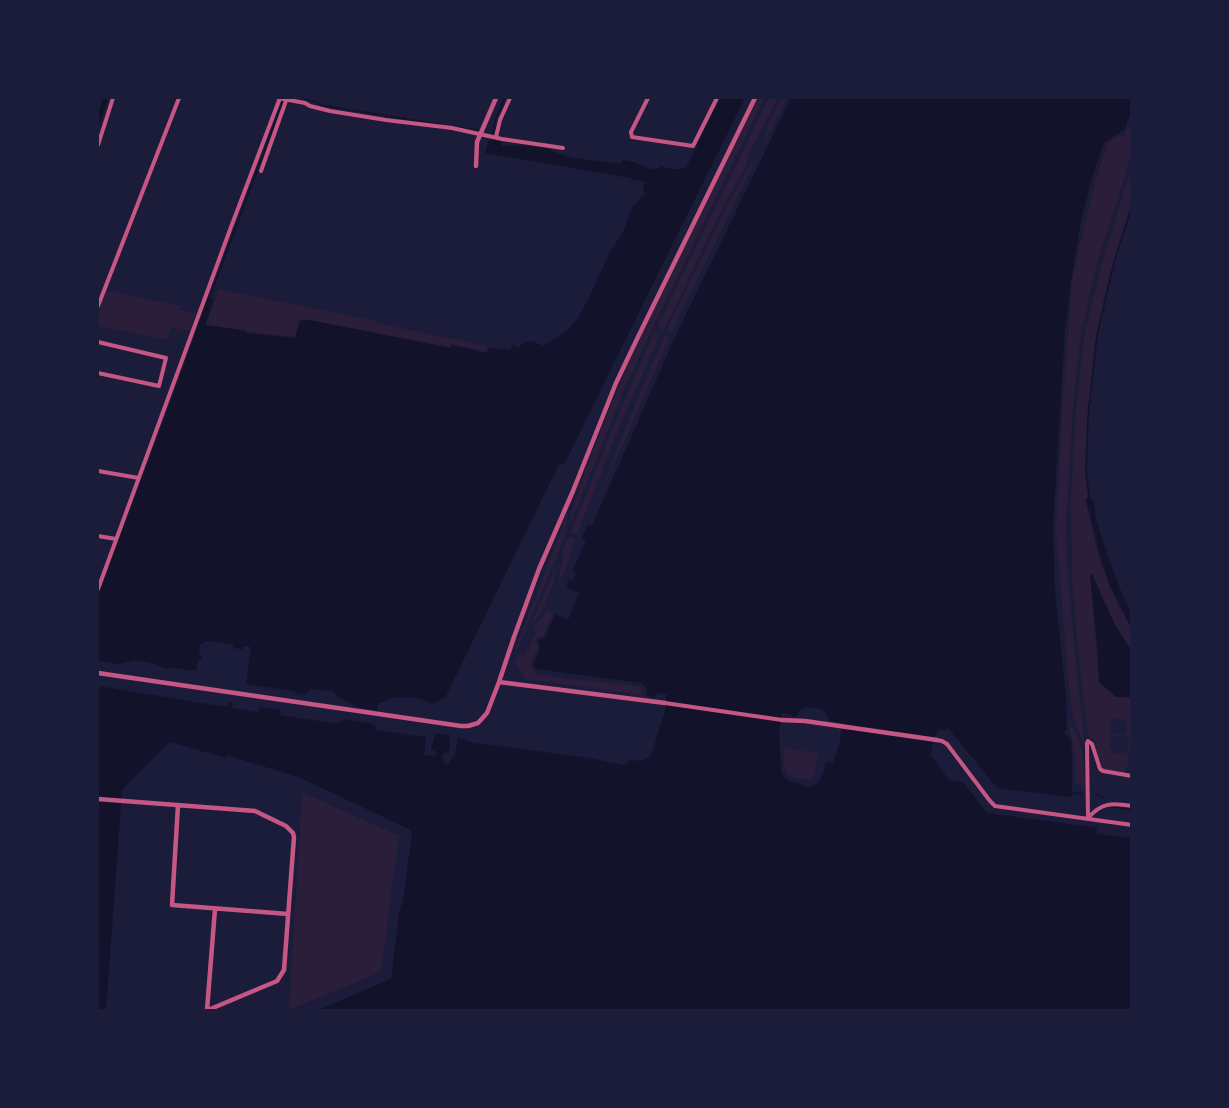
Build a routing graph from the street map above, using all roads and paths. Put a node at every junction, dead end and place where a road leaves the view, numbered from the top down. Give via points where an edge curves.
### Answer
1 (113, 98) edge
2 (179, 98) edge
3 (283, 98) edge
4 (496, 98) edge
5 (510, 98) edge
6 (648, 98) edge
7 (717, 98) edge
8 (755, 98) edge
9 (481, 133) junction
10 (493, 136) junction
11 (98, 145) edge
12 (563, 148) dead end
13 (263, 153) junction
14 (476, 166) dead end
15 (261, 171) dead end
16 (98, 306) edge
17 (98, 342) edge
18 (98, 373) edge
19 (98, 471) edge
20 (139, 478) junction
21 (98, 536) edge
22 (116, 540) junction
23 (98, 589) edge
24 (98, 673) edge
25 (499, 682) junction
26 (665, 703) joint
27 (782, 720) joint
28 (937, 740) joint
29 (1131, 776) edge
30 (98, 799) edge
31 (178, 805) junction
32 (1131, 806) edge
33 (1088, 819) junction
34 (1131, 825) edge
35 (215, 909) junction
36 (288, 914) junction
37 (207, 1011) edge

1 - 11 street
2 - 16 street
3 - 9 street via 352,115
3 - 13 street
3 - 13 street
4 - 9 street
5 - 10 street
6 - 7 street via 632,137 693,146
8 - 25 street via 612,392
9 - 10 street
9 - 14 street
10 - 12 street
13 - 15 street
13 - 20 street
17 - 18 street via 166,358 159,386
19 - 20 street
20 - 22 street
21 - 22 street
22 - 23 street
24 - 25 street via 461,726 482,720
25 - 26 street
26 - 27 street
27 - 28 street
28 - 33 street via 947,744 995,806
29 - 33 street via 1100,769 1088,741
30 - 31 street
31 - 35 street via 172,905
31 - 36 street via 255,811 290,829 294,837
32 - 33 street via 1111,803 1094,811
33 - 34 street
35 - 36 street
35 - 37 street
36 - 37 street via 285,970 277,981

